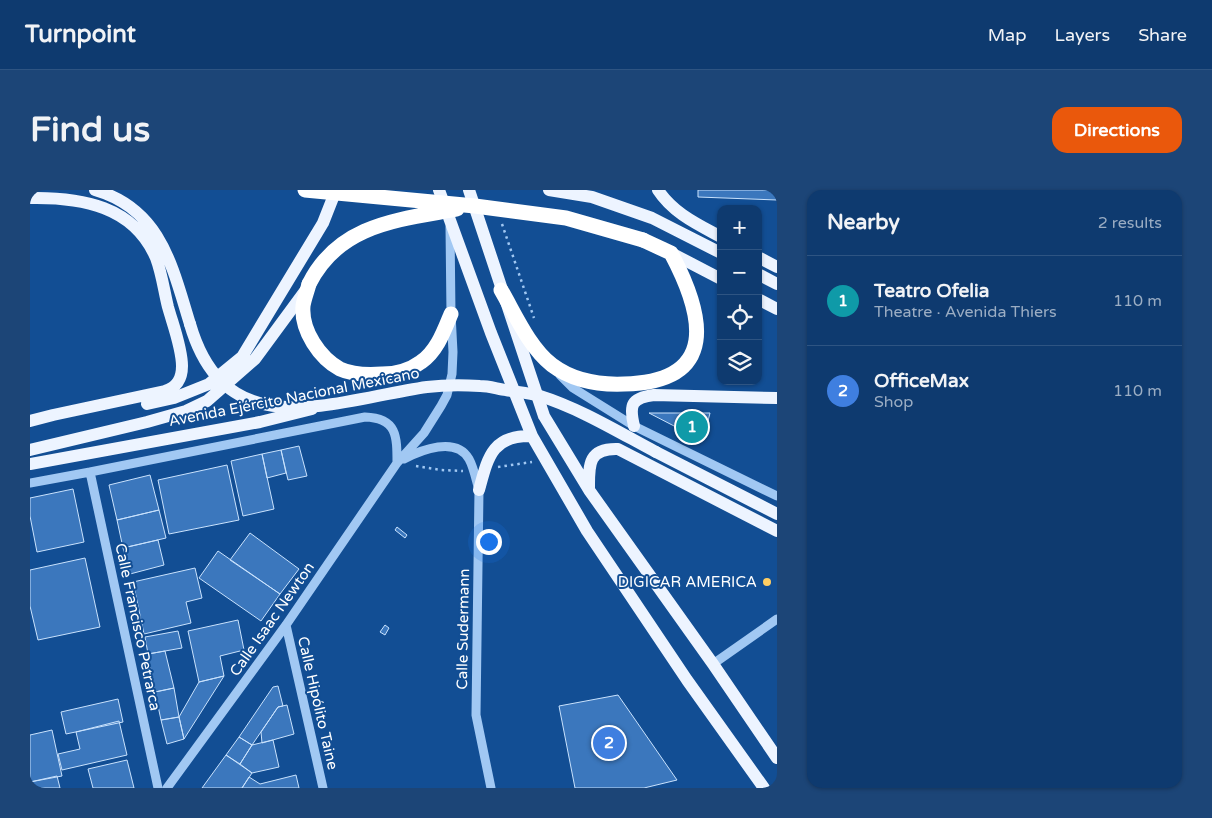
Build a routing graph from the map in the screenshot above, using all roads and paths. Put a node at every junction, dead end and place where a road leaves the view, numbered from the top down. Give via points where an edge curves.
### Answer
1 (35, 190) edge
2 (95, 190) edge
3 (305, 190) edge
4 (336, 190) edge
5 (439, 190) edge
6 (469, 190) edge
7 (549, 190) edge
8 (658, 190) edge
9 (30, 191) edge
10 (30, 198) edge
11 (475, 206) junction
12 (500, 217) dead end
13 (450, 222) junction
14 (717, 235) edge
15 (717, 251) edge
16 (671, 253) junction
17 (762, 259) edge
18 (777, 267) edge
19 (762, 276) edge
20 (717, 277) edge
21 (310, 284) junction
22 (777, 284) edge
23 (501, 290) junction
24 (762, 301) edge
25 (777, 309) edge
26 (450, 314) junction
27 (537, 327) dead end
28 (551, 364) junction
29 (777, 398) edge
30 (322, 406) junction
31 (30, 421) edge
32 (30, 426) edge
33 (634, 426) junction
34 (532, 436) junction
35 (30, 450) edge
36 (546, 459) junction
37 (397, 463) junction
38 (31, 464) edge
39 (479, 471) junction
40 (90, 472) junction
41 (30, 483) edge
42 (479, 490) joint
43 (589, 490) junction
44 (777, 496) edge
45 (777, 514) edge
46 (777, 531) edge
47 (777, 619) edge
48 (286, 625) junction
49 (713, 664) junction
50 (777, 758) edge
51 (158, 788) edge
52 (167, 788) edge
53 (323, 788) edge
54 (491, 788) edge
55 (764, 788) edge

1 - 9 main road
2 - 30 main road, bridge via 135,210 154,230 173,268 198,350 218,378 235,392 273,407
3 - 11 highway, bridge
4 - 32 main road via 323,223 242,357 209,384 174,398
5 - 13 main road
6 - 23 main road
7 - 15 main road via 592,197 652,218
8 - 14 main road via 687,218
10 - 31 main road via 61,198 89,203 115,213 138,230 158,264 182,366 177,384 165,391
11 - 16 highway, bridge via 566,218 642,240
11 - 21 highway, bridge via 398,220 365,230 330,255
12 - 27 path
13 - 26 street, Calle Isaac Newton
13 - 34 main road
16 - 20 main road
16 - 28 highway via 689,289 696,320 697,340 689,361 665,377 625,384 590,381
17 - 18 main road
19 - 22 main road
21 - 26 highway via 305,298 305,325 325,357 341,369 355,374 403,371 421,362 444,331
21 - 35 main road via 255,359 207,401 186,411 147,422
23 - 28 highway via 533,344
23 - 43 main road via 544,416
24 - 25 main road
26 - 37 street, Calle Isaac Newton via 454,352 447,395 431,424
28 - 33 street via 573,388
29 - 33 main road via 642,396 631,407
30 - 38 main road, Avenida Ejército Nacional Mexicano, bridge via 260,422
30 - 45 main road, Avenida Ejército Nacional Mexicano, bridge via 429,387 481,386 540,396 589,416
33 - 44 street
34 - 36 main road
34 - 39 main road via 517,435 505,440
36 - 39 path
36 - 55 main road via 587,531
37 - 39 path via 441,470
37 - 39 street via 418,452 446,447 459,450
37 - 40 street via 395,432 388,422 365,417
37 - 48 street, Calle Isaac Newton
39 - 42 main road
40 - 41 street
40 - 51 street, Calle Francisco Petrarca
42 - 54 street, Calle Sudermann via 476,715
43 - 46 main road via 589,464 596,453 618,449
43 - 49 main road
47 - 49 street
48 - 52 street, Calle Isaac Newton
48 - 53 street, Calle Hipólito Taine
49 - 50 main road

